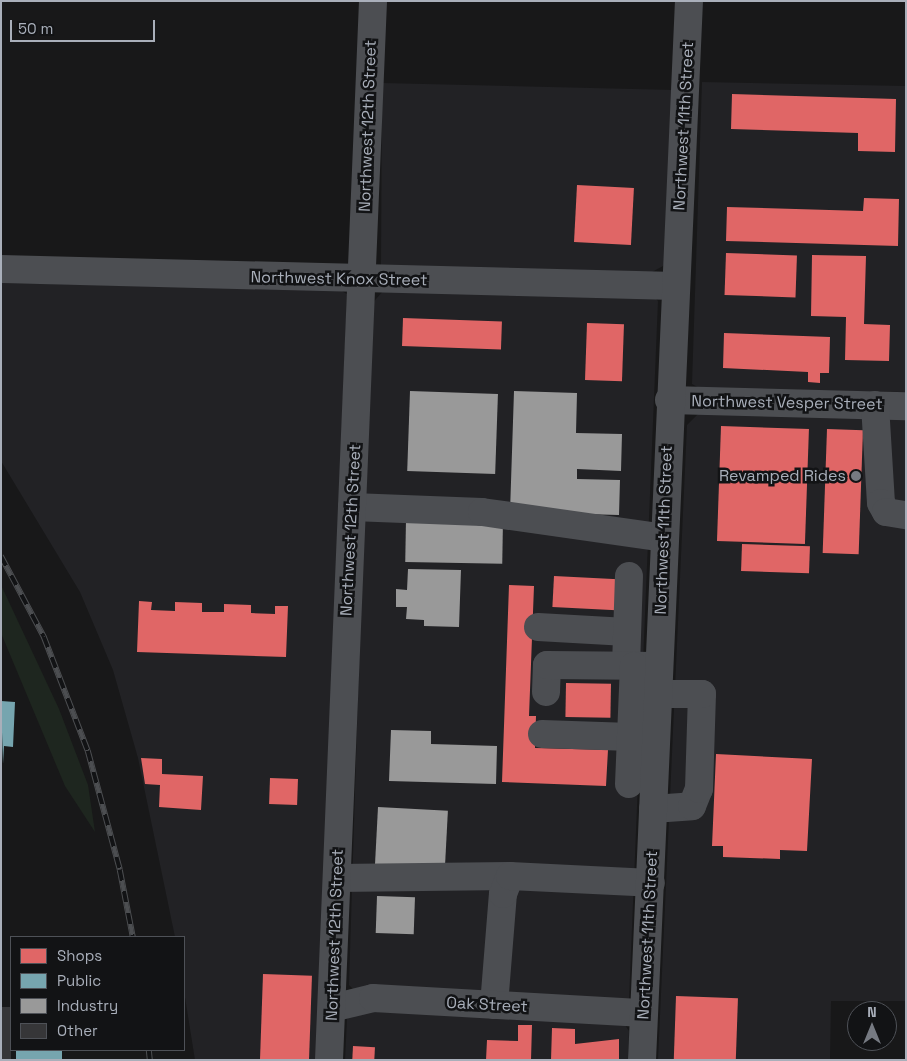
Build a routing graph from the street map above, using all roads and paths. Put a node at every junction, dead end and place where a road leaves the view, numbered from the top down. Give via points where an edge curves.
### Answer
1 (373, 1) edge
2 (689, 1) edge
3 (1, 270) edge
4 (363, 280) junction
5 (676, 286) junction
6 (669, 400) junction
7 (875, 406) junction
8 (906, 406) edge
9 (352, 507) junction
10 (906, 515) edge
11 (664, 538) junction
12 (629, 576) dead end
13 (627, 632) junction
14 (556, 665) junction
15 (640, 666) junction
16 (546, 692) dead end
17 (658, 694) junction
18 (542, 734) dead end
19 (631, 737) junction
20 (629, 784) dead end
21 (653, 809) junction
22 (510, 876) junction
23 (337, 878) junction
24 (650, 883) junction
25 (494, 1005) junction
26 (332, 1008) junction
27 (644, 1013) junction
28 (329, 1060) edge
29 (642, 1060) edge

1 - 4 street, Northwest 12th Street
2 - 5 street, Northwest 11th Street
3 - 4 street, Northwest Knox Street
4 - 5 street, Northwest Knox Street
4 - 9 street, Northwest 12th Street
5 - 6 street, Northwest 11th Street
6 - 7 street, Northwest Vesper Street
6 - 11 street, Northwest 11th Street
7 - 8 street, Northwest Vesper Street
7 - 10 street via 881,503 886,512
9 - 11 street via 482,512
9 - 23 street, Northwest 12th Street
11 - 15 street, Northwest 11th Street
12 - 13 street
13 - 14 street via 548,628
13 - 15 street
14 - 15 street
14 - 16 street via 547,665
15 - 17 street, Northwest 11th Street
15 - 19 street
17 - 21 street, Northwest 11th Street
17 - 21 street via 702,694 699,789 692,806
18 - 19 street
19 - 20 street
21 - 24 street, Northwest 11th Street
22 - 23 street
22 - 24 street
22 - 25 street via 503,894
23 - 26 street, Northwest 12th Street
24 - 27 street, Northwest 11th Street
25 - 26 street, Oak Street via 373,998
25 - 27 street, Oak Street
26 - 28 street, Northwest 12th Street
27 - 29 street, Northwest 11th Street

